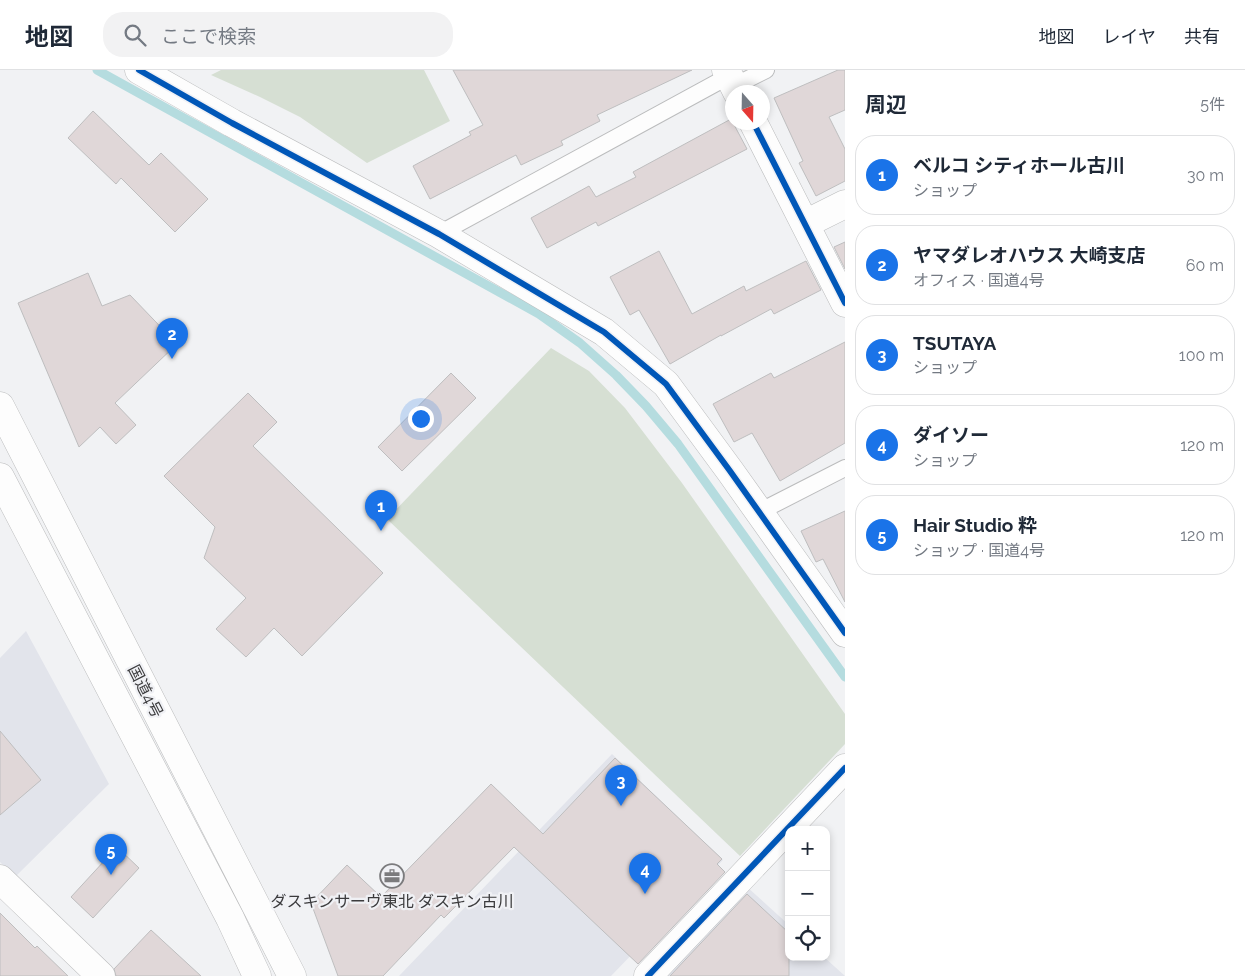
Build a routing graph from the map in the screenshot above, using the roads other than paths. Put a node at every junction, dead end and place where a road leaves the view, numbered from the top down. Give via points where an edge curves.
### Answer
1 (139, 70) edge
2 (766, 70) edge
3 (731, 81) edge
4 (757, 130) edge
5 (845, 204) edge
6 (805, 224) junction
7 (440, 234) junction
8 (845, 303) edge
9 (0, 406) edge
10 (845, 468) edge
11 (0, 477) edge
12 (759, 512) junction
13 (845, 633) edge
14 (845, 768) edge
15 (0, 879) edge
16 (101, 976) edge
17 (257, 976) edge
18 (292, 976) edge
19 (648, 976) edge

1 - 7 main road
2 - 3 lane
3 - 7 lane
4 - 6 main road
5 - 6 main road
6 - 8 main road
7 - 12 main road via 604,332 666,384
9 - 18 main road, 国道4号
10 - 12 lane
11 - 17 main road, 国道4号 via 230,918
12 - 13 main road
14 - 19 main road
15 - 16 main road

